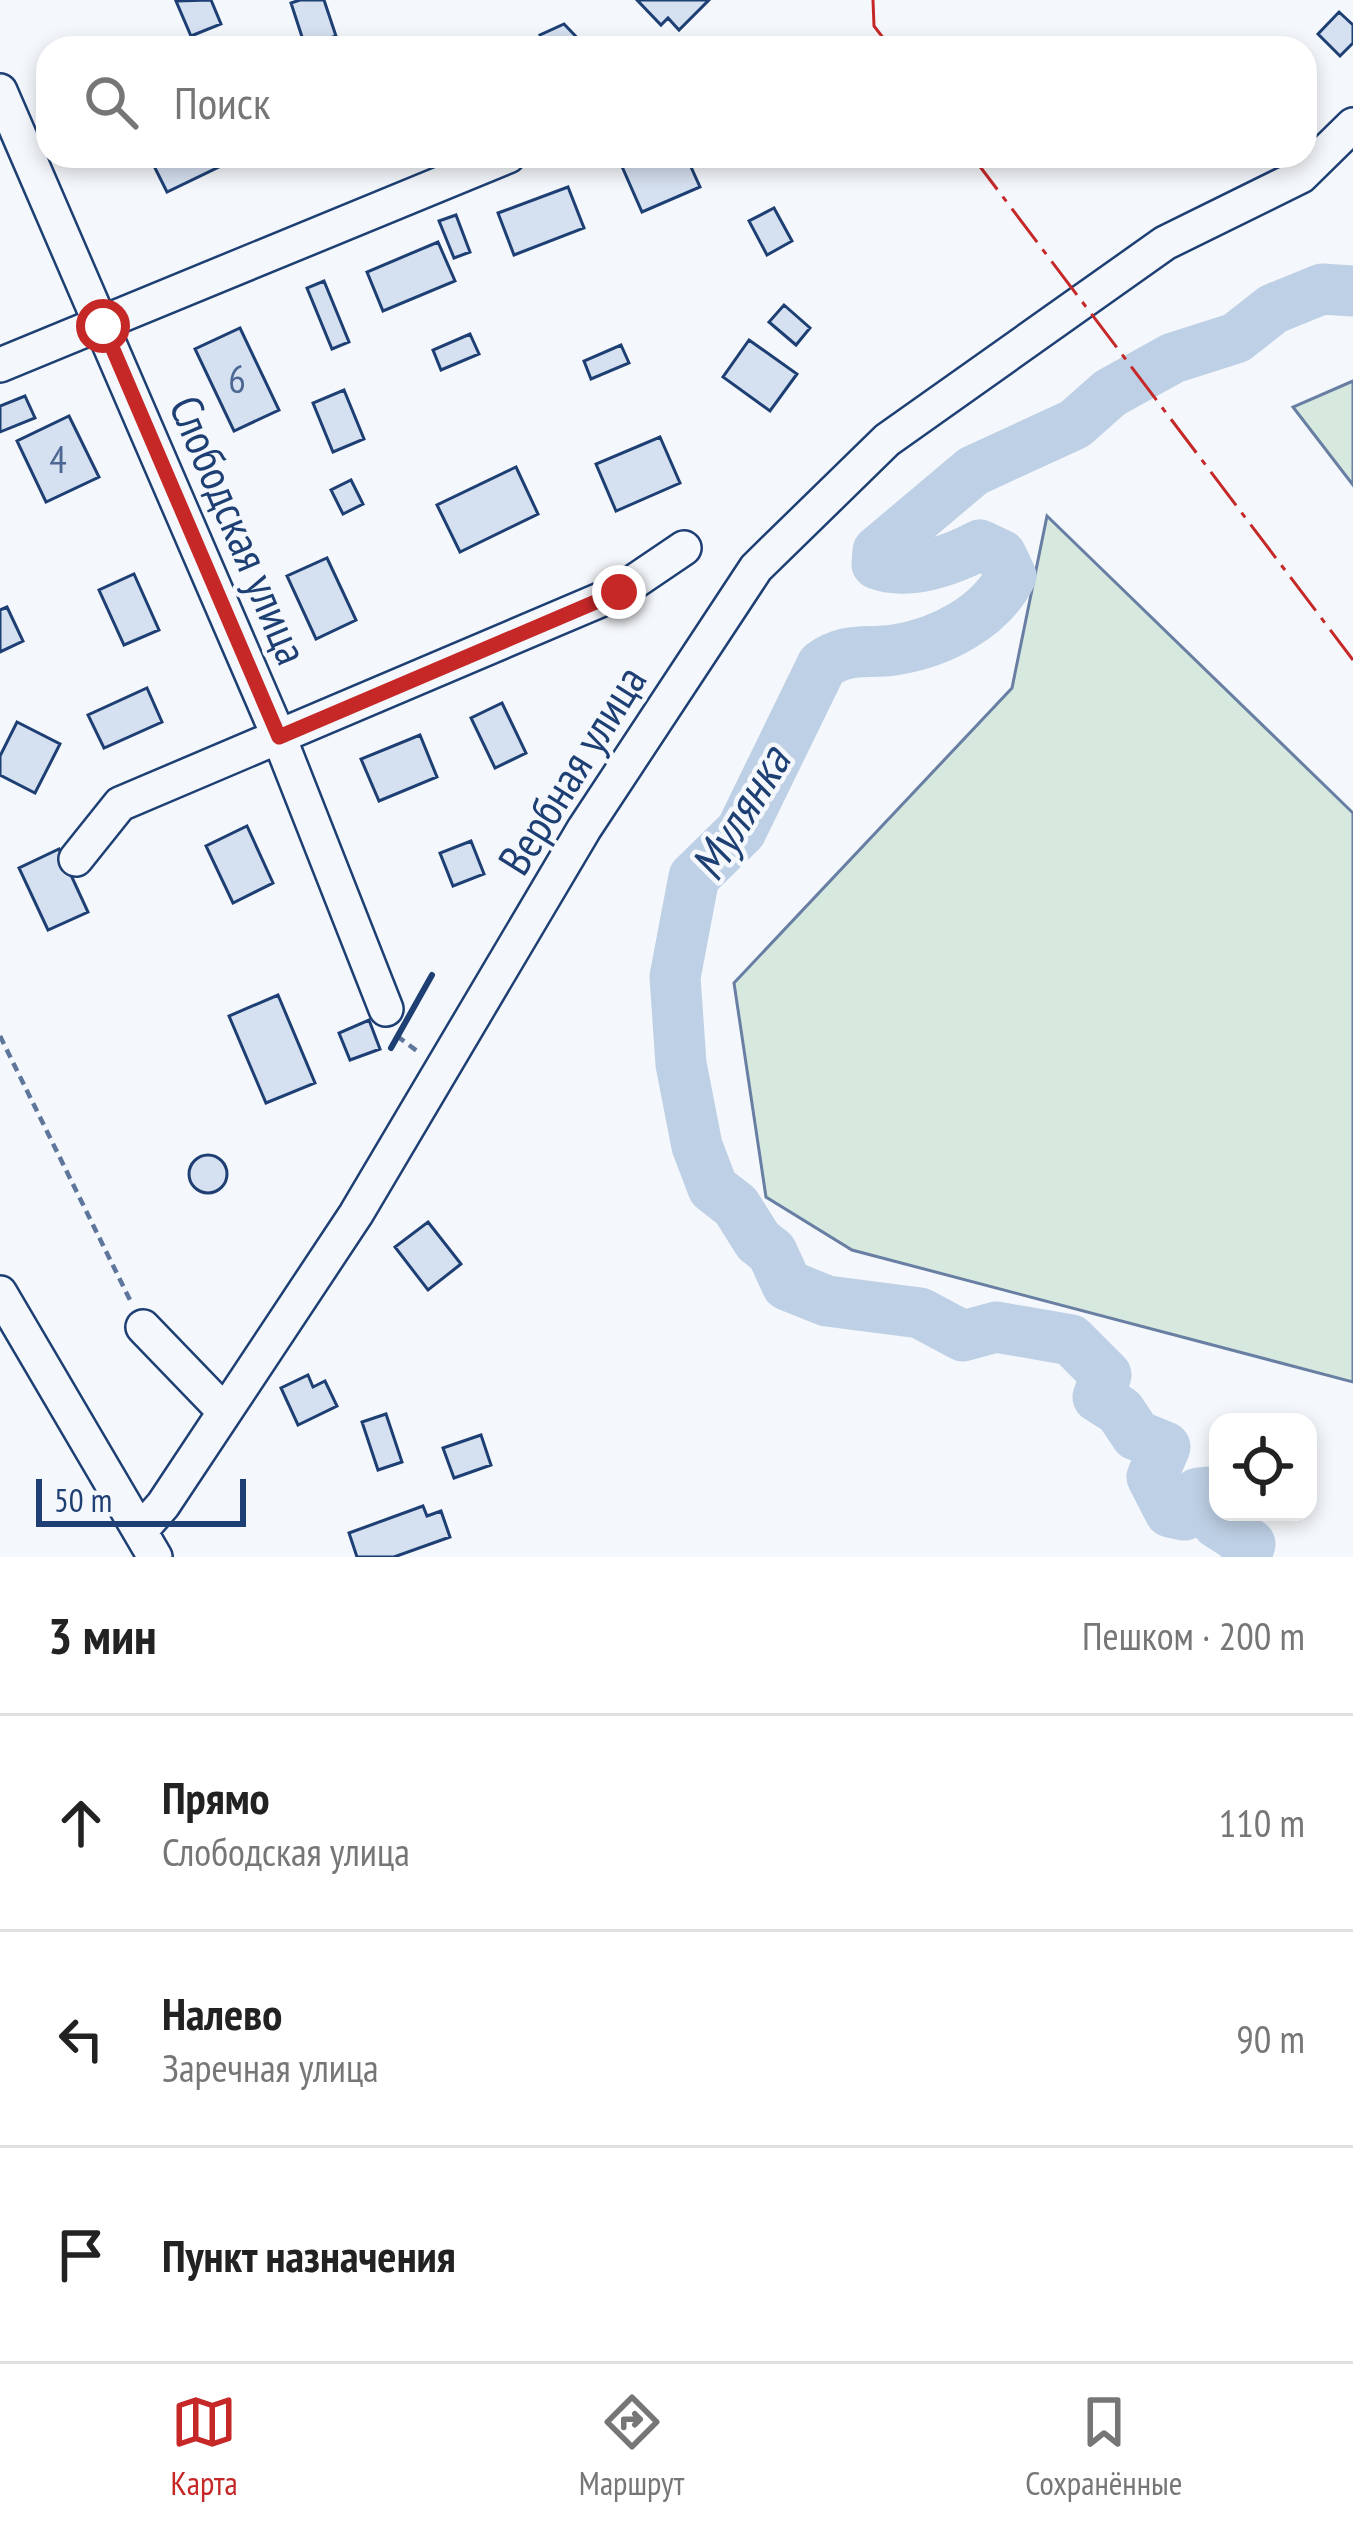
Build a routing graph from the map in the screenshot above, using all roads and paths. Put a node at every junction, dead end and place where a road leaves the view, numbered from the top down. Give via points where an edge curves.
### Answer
1 (0, 91) edge
2 (1352, 131) edge
3 (1317, 162) edge
4 (479, 168) edge
5 (1310, 168) edge
6 (103, 326) junction
7 (0, 365) edge
8 (684, 548) dead end
9 (279, 737) junction
10 (76, 859) dead end
11 (386, 1009) joint
12 (0, 1036) edge
13 (441, 1070) junction
14 (0, 1293) edge
15 (143, 1327) joint
16 (223, 1409) junction
17 (148, 1544) edge

1 - 6 street, Слободская улица
2 - 3 street, Вербная улица
4 - 6 street
5 - 13 street, Вербная улица via 1165,242 886,440 756,568 584,829
6 - 7 street
6 - 9 street, Слободская улица
8 - 9 street via 619,592
9 - 10 street via 121,804
9 - 11 street, Слободская улица
11 - 13 path via 398,1036
12 - 15 path
13 - 16 street, Вербная улица via 356,1214
14 - 17 street
15 - 16 street
16 - 17 street, Вербная улица

